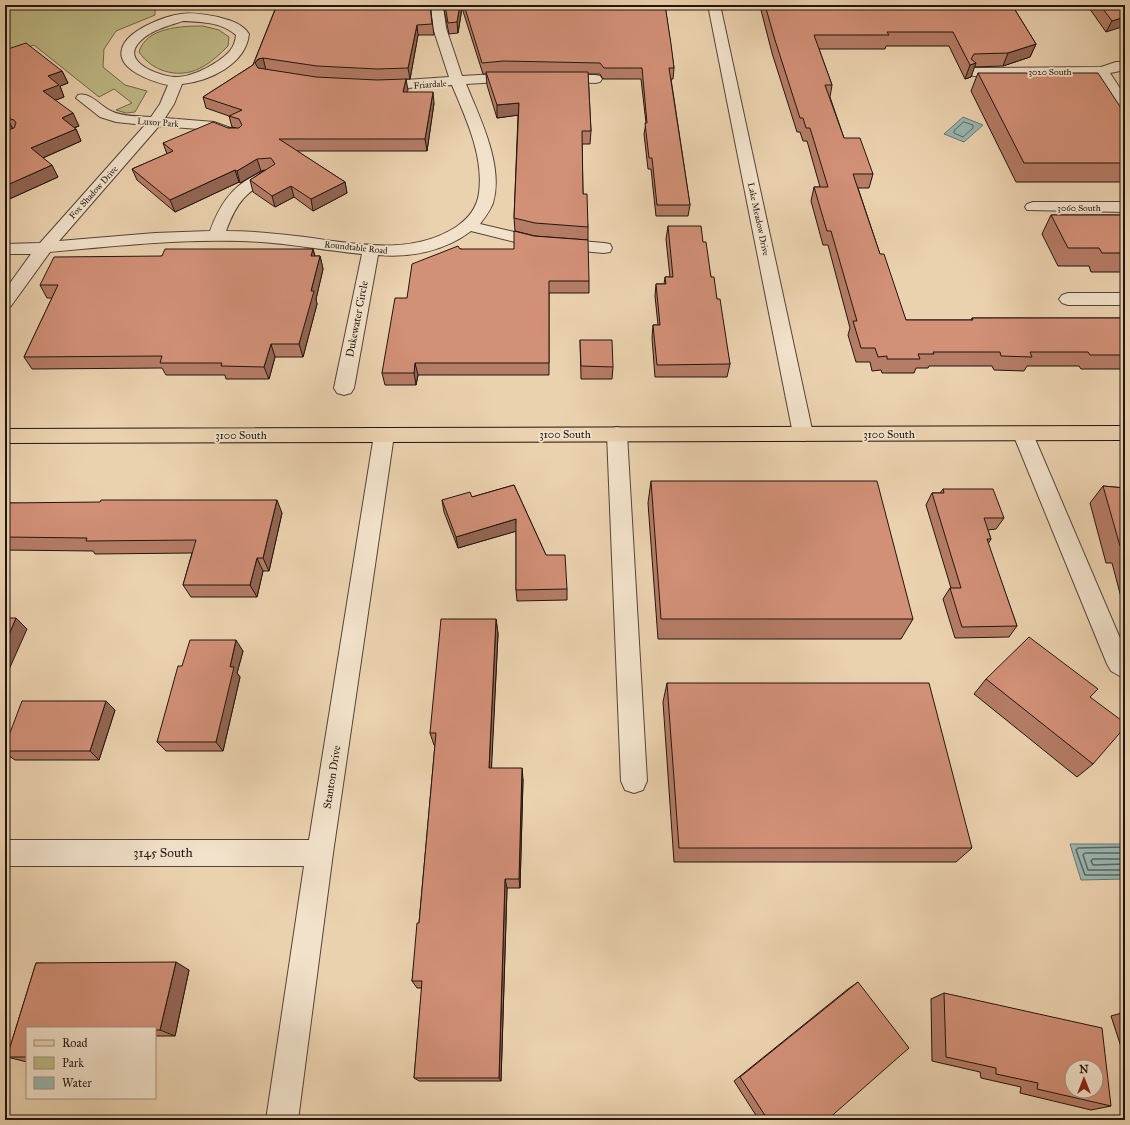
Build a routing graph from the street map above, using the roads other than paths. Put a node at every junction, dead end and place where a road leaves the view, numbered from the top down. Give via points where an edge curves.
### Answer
1 (437, 5) edge
2 (714, 5) edge
3 (805, 5) edge
4 (180, 11) edge
5 (1125, 66) edge
6 (1102, 71) junction
7 (974, 72) edge
8 (595, 79) edge
9 (177, 81) junction
10 (459, 82) junction
11 (365, 86) edge
12 (83, 98) dead end
13 (1125, 107) edge
14 (154, 123) junction
15 (237, 135) edge
16 (269, 174) edge
17 (1033, 207) dead end
18 (1125, 207) edge
19 (469, 226) junction
20 (216, 235) junction
21 (44, 248) junction
22 (604, 248) dead end
23 (5, 249) edge
24 (371, 250) junction
25 (1068, 299) dead end
26 (1125, 299) edge
27 (5, 302) edge
28 (344, 388) dead end
29 (1125, 433) edge
30 (617, 434) junction
31 (803, 434) junction
32 (1024, 434) junction
33 (384, 435) junction
34 (5, 436) edge
35 (1125, 668) edge
36 (634, 781) dead end
37 (320, 852) junction
38 (5, 853) edge
39 (282, 1120) edge

1 - 10 street, Roundtable Road via 442,38
2 - 3 street
2 - 31 street, Lake Meadow Drive
4 - 9 street via 142,33 131,43 128,54 133,64 147,74
4 - 9 street via 223,22 239,30 243,40 237,53 222,65 198,76
5 - 6 street, 3020 South
6 - 7 street, 3020 South
6 - 13 street
8 - 10 street, Friardale via 489,78
9 - 14 street, Fox Shadow Drive via 167,104
10 - 11 street, Friardale
10 - 19 street, Roundtable Road via 481,143 488,183 481,212
12 - 14 street, Luxor Park via 105,114 116,118
14 - 15 street, Luxor Park via 214,126
14 - 21 street, Fox Shadow Drive
16 - 20 street via 246,186 232,198
17 - 18 street, 3060 South
19 - 22 street via 547,244
19 - 24 street, Roundtable Road via 426,247 399,251
20 - 21 street, Roundtable Road
20 - 24 street, Roundtable Road via 275,238
21 - 23 street, Roundtable Road
21 - 27 street, Fox Shadow Drive
24 - 28 street, Dukewater Circle
25 - 26 street
29 - 32 main road, 3100 South
30 - 31 main road, 3100 South
30 - 33 main road, 3100 South
30 - 36 street
31 - 32 main road, 3100 South
32 - 35 street via 1119,664
33 - 34 main road, 3100 South
33 - 37 street, Stanton Drive
37 - 38 street, 3145 South
37 - 39 street, Stanton Drive

